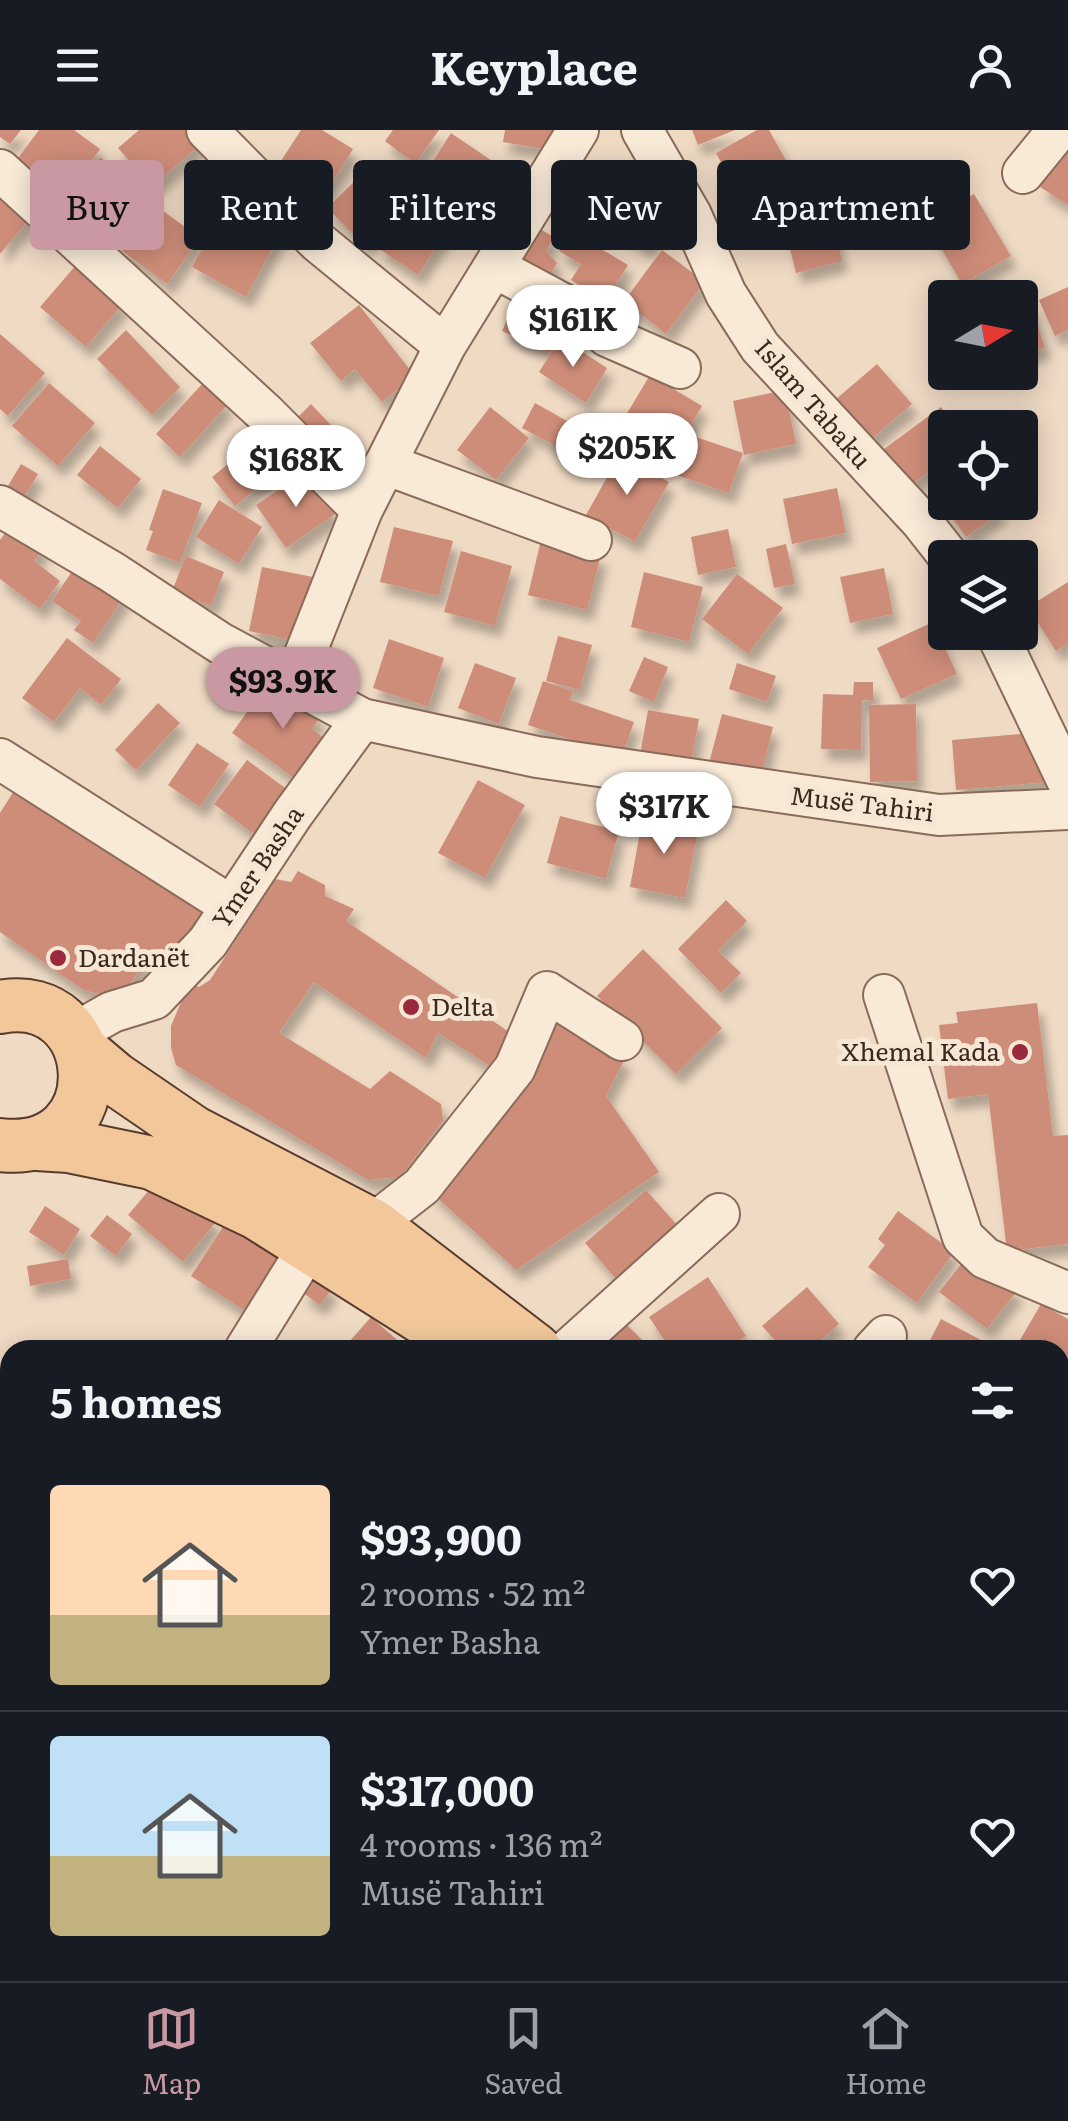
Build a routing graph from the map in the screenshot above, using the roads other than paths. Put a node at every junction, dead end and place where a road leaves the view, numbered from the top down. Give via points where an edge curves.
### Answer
1 (206, 130) edge
2 (578, 130) edge
3 (642, 130) edge
4 (1058, 130) edge
5 (0, 170) edge
6 (1023, 172) dead end
7 (494, 267) junction
8 (445, 346) junction
9 (680, 368) dead end
10 (386, 464) junction
11 (0, 506) edge
12 (362, 510) junction
13 (592, 540) dead end
14 (936, 540) edge
15 (1005, 650) edge
16 (294, 682) junction
17 (362, 719) junction
18 (5, 774) edge
19 (1068, 782) edge
20 (1068, 810) edge
21 (230, 906) junction
22 (0, 977) edge
23 (884, 995) dead end
24 (50, 1026) edge
25 (622, 1040) dead end
26 (13, 1147) edge
27 (719, 1214) dead end
28 (372, 1225) junction
29 (310, 1246) junction
30 (1068, 1292) edge
31 (250, 1340) edge
32 (458, 1340) edge
33 (522, 1340) edge
34 (579, 1340) edge

1 - 8 street via 318,242
2 - 7 street
3 - 14 street, Islam Tabaku via 760,347
4 - 6 street
5 - 12 street
7 - 8 street
7 - 9 street via 587,317 607,336
8 - 10 street
10 - 12 street
10 - 13 street
11 - 16 street
12 - 16 street
15 - 19 street
16 - 17 street
17 - 20 street, Musë Tahiri via 537,757 939,815
17 - 21 street, Ymer Basha
18 - 21 street
21 - 24 street, Ymer Basha via 208,942 154,1000
22 - 24 main road
23 - 30 street via 963,1237 986,1258
24 - 26 main road via 86,1070 85,1089 69,1123 54,1136
24 - 28 main road via 194,1132
25 - 28 street via 548,992 515,1068 422,1186
26 - 29 main road via 70,1146 152,1163
27 - 34 street
28 - 33 main road
29 - 31 street
29 - 32 main road

